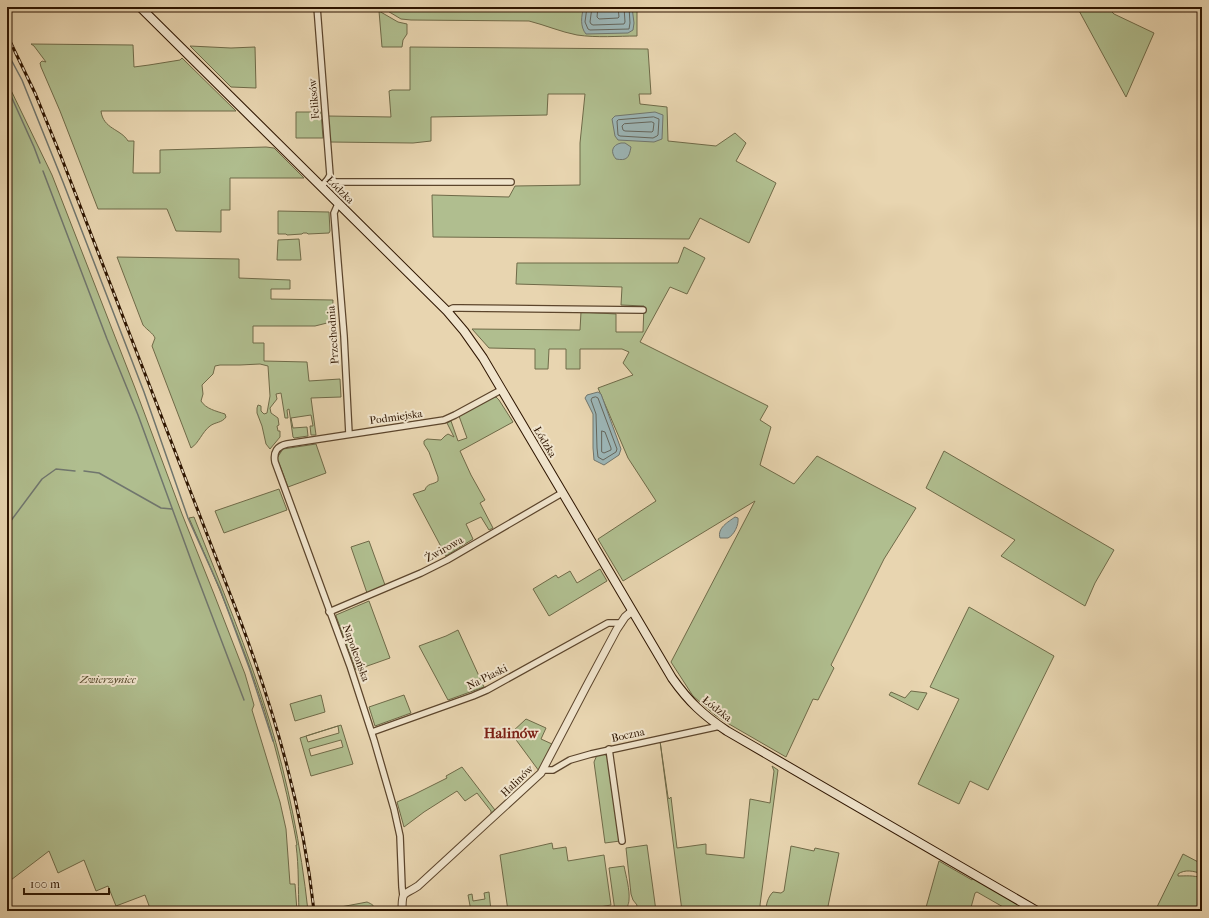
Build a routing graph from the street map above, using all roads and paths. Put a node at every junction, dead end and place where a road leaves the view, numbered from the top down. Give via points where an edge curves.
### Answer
1 (140, 7) edge
2 (317, 7) edge
3 (328, 179) junction
4 (511, 182) dead end
5 (321, 188) junction
6 (338, 204) junction
7 (643, 310) dead end
8 (447, 311) junction
9 (501, 390) junction
10 (349, 434) junction
11 (286, 444) joint
12 (562, 493) junction
13 (632, 611) junction
14 (329, 612) junction
15 (619, 626) junction
16 (720, 726) junction
17 (372, 732) junction
18 (609, 750) junction
19 (544, 770) junction
20 (622, 841) dead end
21 (402, 882) junction
22 (410, 890) junction
23 (403, 896) junction
24 (402, 911) edge
25 (1037, 911) edge

1 - 5 main road, Łódzka
2 - 3 street, Feliksów via 330,175
3 - 4 street via 336,182
3 - 5 street
5 - 6 main road, Łódzka
6 - 8 main road, Łódzka
6 - 10 street, Przechodnia via 334,213
7 - 8 street via 453,308
8 - 9 main road, Łódzka via 474,344
9 - 10 street, Podmiejska via 444,420
9 - 12 main road, Łódzka
10 - 11 street, Podmiejska
11 - 14 street, Napoleońska via 277,448 274,459
12 - 13 main road, Łódzka
12 - 14 street, Żwirowa via 447,560
13 - 15 street, Halinów
13 - 16 main road, Łódzka via 682,692 698,710
14 - 17 street, Napoleońska
15 - 17 street, Na Piaski via 604,625 474,696
15 - 19 street, Halinów
16 - 18 street, Boczna
16 - 25 main road, Łódzka
17 - 21 street, Napoleońska via 398,822
18 - 19 street, Boczna via 576,758 553,770
18 - 20 street
19 - 22 street, Halinów via 418,886
21 - 22 street
21 - 23 street, Napoleońska
22 - 23 street, Halinów
23 - 24 street, Napoleońska

